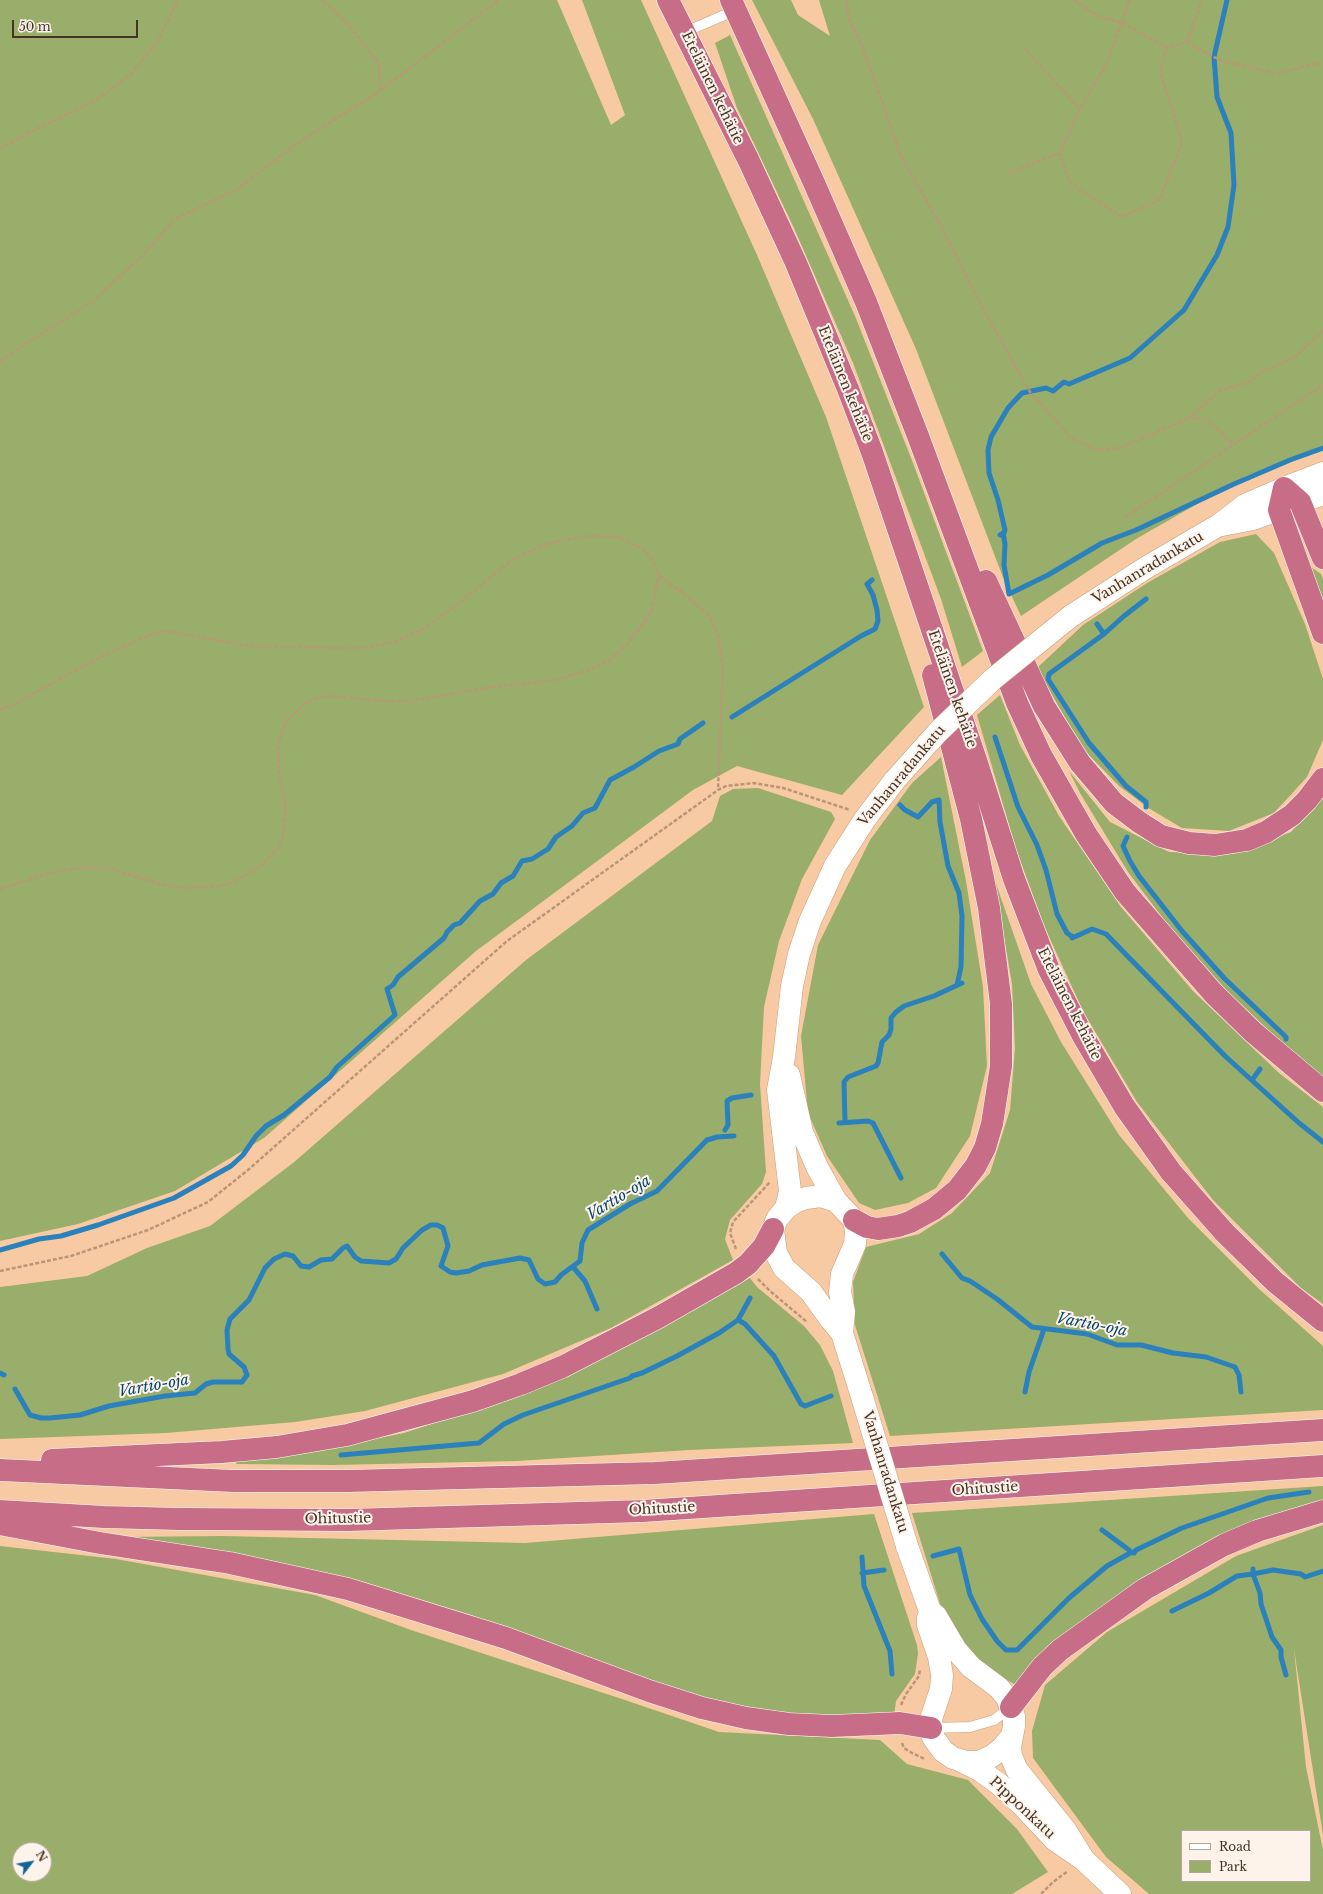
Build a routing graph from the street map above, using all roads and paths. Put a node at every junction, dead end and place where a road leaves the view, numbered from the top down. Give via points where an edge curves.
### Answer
1 (178, 0) edge
2 (321, 0) edge
3 (499, 0) edge
4 (668, 0) edge
5 (846, 0) edge
6 (1074, 0) edge
7 (1129, 0) edge
8 (1202, 0) edge
9 (733, 5) edge
10 (1122, 24) junction
11 (685, 32) junction
12 (1187, 42) junction
13 (1023, 47) dead end
14 (1167, 47) junction
15 (1323, 64) edge
16 (380, 91) junction
17 (1080, 109) junction
18 (0, 149) edge
19 (1060, 153) junction
20 (1009, 173) dead end
21 (1323, 331) edge
22 (0, 361) edge
23 (1323, 386) edge
24 (1191, 417) junction
25 (918, 436) junction
26 (1234, 444) junction
27 (872, 452) junction
28 (1323, 473) edge
29 (1284, 488) junction
30 (1323, 494) edge
31 (1300, 502) junction
32 (1279, 510) junction
33 (1124, 518) dead end
34 (1219, 525) junction
35 (1323, 558) edge
36 (659, 576) junction
37 (1323, 633) edge
38 (0, 710) edge
39 (1323, 779) edge
40 (718, 790) junction
41 (865, 818) junction
42 (0, 889) edge
43 (784, 1057) junction
44 (1323, 1091) edge
45 (836, 1201) junction
46 (786, 1208) junction
47 (854, 1220) junction
48 (773, 1229) junction
49 (0, 1271) edge
50 (1323, 1321) edge
51 (842, 1333) junction
52 (1323, 1430) edge
53 (0, 1462) edge
54 (1323, 1466) edge
55 (0, 1470) edge
56 (0, 1511) edge
57 (1323, 1511) edge
58 (0, 1524) edge
59 (930, 1611) junction
60 (1011, 1707) junction
61 (931, 1728) junction
62 (1012, 1736) junction
63 (958, 1759) junction
64 (1076, 1866) junction
65 (1041, 1894) edge
66 (1120, 1894) edge

1 - 18 path via 158,40 130,75 96,100
2 - 16 path via 352,29 379,64
3 - 16 path
4 - 11 highway, Eteläinen kehätie
5 - 24 path via 850,21 861,43 901,156 1030,392 1070,437 1096,450 1120,448
6 - 10 path via 1098,16
7 - 10 path
8 - 12 path
9 - 11 lane
9 - 25 highway via 866,302
10 - 14 path
10 - 17 path via 1106,65
11 - 27 highway, Eteläinen kehätie via 796,263
12 - 14 path
12 - 15 path via 1226,62 1278,74 1311,64
13 - 17 path
14 - 19 path via 1160,71 1182,142 1160,199 1122,216 1070,183
16 - 22 path via 298,142 237,189 175,219 143,255 92,301
17 - 19 path
19 - 20 path
21 - 24 path via 1293,359 1265,370 1247,383 1220,390
23 - 26 path
24 - 26 path via 1209,421
25 - 39 highway via 1044,706 1080,763 1114,803 1161,836 1189,843 1215,845 1247,840 1266,832 1292,815
25 - 44 highway via 1017,703 1041,756 1086,834 1125,892 1214,994 1253,1032
26 - 33 path
27 - 47 highway via 971,819 995,940 1003,1040 1002,1066 992,1124 985,1148 967,1180 946,1201 910,1222 878,1229
27 - 50 highway, Eteläinen kehätie via 1014,879 1049,970 1082,1036 1124,1106 1171,1172 1224,1233 1275,1282
28 - 29 street, Vanhanradankatu
29 - 31 highway
29 - 32 highway
29 - 34 street, Vanhanradankatu via 1245,505
30 - 31 street, Vanhanradankatu
31 - 32 street, Vanhanradankatu
31 - 35 highway
32 - 34 street, Vanhanradankatu via 1253,519
32 - 37 highway
34 - 41 street, Vanhanradankatu, bridge via 1071,616 993,679 938,732
36 - 38 path via 654,561 644,550 620,537 589,536 562,540 543,545 512,560 423,629 394,642 348,648 248,646 166,631 149,634 98,658
36 - 40 path via 706,613 718,636 723,666
36 - 42 path via 650,612 642,626 609,661 592,669 555,680 409,701 331,696 305,702 287,720 278,743 279,773 286,810 283,836 278,848 260,867 233,882 218,886 186,888 164,885 108,868 83,868 57,871
40 - 41 path via 726,786 754,783 783,788 848,808
40 - 49 path via 507,941 248,1170 208,1202 148,1230 71,1256
41 - 43 street, Vanhanradankatu via 835,866 810,921 792,986
43 - 45 street, Vanhanradankatu via 802,1132 817,1167
43 - 46 street, Vanhanradankatu via 778,1090 790,1191
45 - 46 street, Vanhanradankatu via 821,1196 806,1198
45 - 47 street, Vanhanradankatu
46 - 48 street, Vanhanradankatu
47 - 51 street, Vanhanradankatu via 854,1244 842,1274 840,1292 844,1312
48 - 51 street, Vanhanradankatu via 779,1261 811,1292
48 - 53 highway via 764,1246 748,1264 659,1318 562,1367 473,1401 347,1435 277,1447 222,1452
51 - 59 street, Vanhanradankatu, bridge via 907,1546
52 - 55 highway via 648,1473 248,1481
54 - 56 highway, Ohitustie via 643,1511 350,1520 179,1520
57 - 60 highway via 1257,1531 1231,1542 1145,1589 1060,1650 1042,1667
58 - 61 highway via 100,1543 230,1563 348,1589 506,1638 649,1691 702,1708 746,1718 832,1726 908,1724
59 - 60 street, Vanhanradankatu via 936,1616 956,1650 971,1667 999,1688
59 - 61 street, Vanhanradankatu via 928,1625 942,1675 941,1689 930,1720
60 - 61 lane via 994,1720 970,1727
60 - 62 street, Vanhanradankatu via 1014,1716
61 - 63 street via 935,1740 943,1751
62 - 63 street via 992,1756 978,1762
62 - 64 street, Pipponkatu via 1011,1756 1017,1770 1066,1831
63 - 64 street, Pipponkatu via 999,1784 1055,1840
64 - 65 path
64 - 66 street, Pipponkatu

